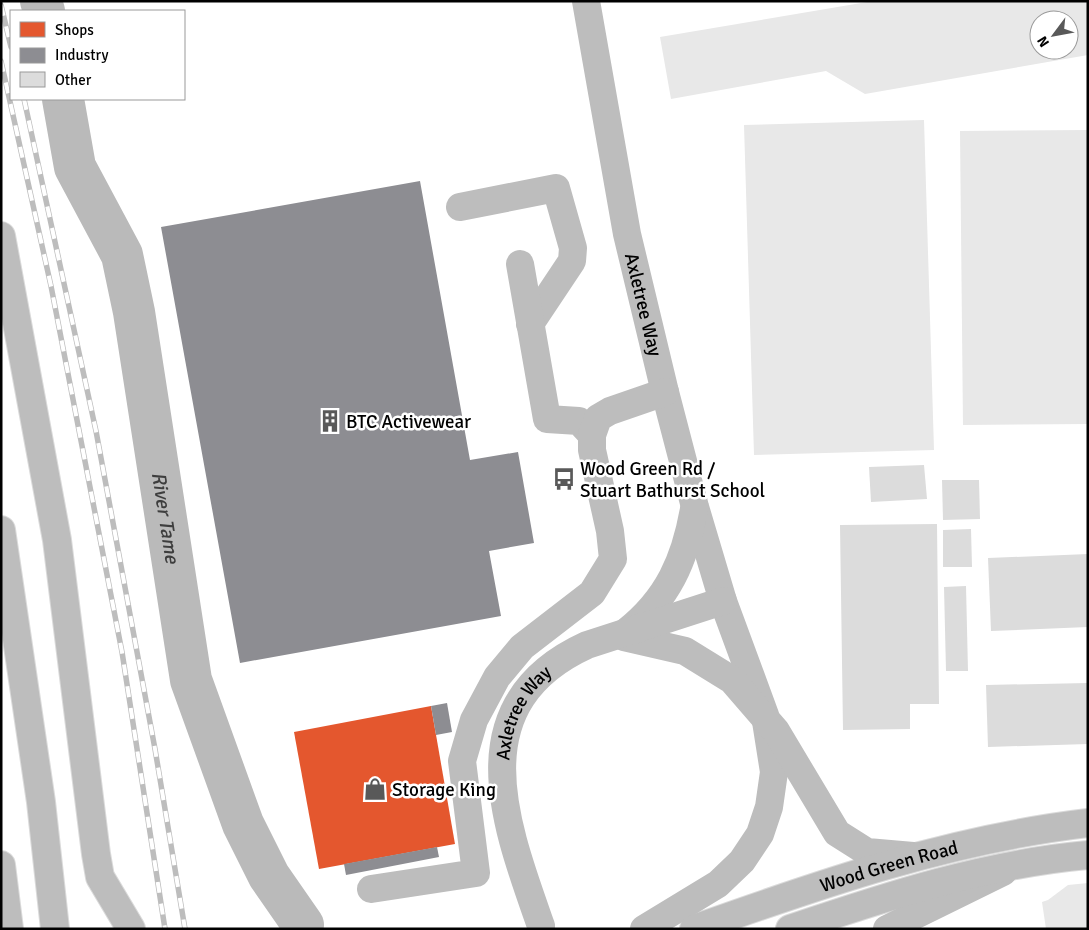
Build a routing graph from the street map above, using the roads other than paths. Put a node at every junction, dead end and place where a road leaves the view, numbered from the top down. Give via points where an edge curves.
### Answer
1 (586, 1) edge
2 (460, 207) dead end
3 (1, 236) edge
4 (520, 264) dead end
5 (530, 324) junction
6 (665, 392) junction
7 (592, 435) junction
8 (695, 506) junction
9 (1, 530) edge
10 (724, 601) junction
11 (620, 636) junction
12 (765, 715) junction
13 (1088, 823) edge
14 (1088, 855) edge
15 (913, 856) junction
16 (1020, 864) junction
17 (1, 865) edge
18 (371, 889) dead end
19 (541, 926) dead end
20 (9, 929) edge
21 (54, 929) edge
22 (131, 929) edge
23 (644, 929) edge
24 (694, 929) edge
25 (790, 929) edge
26 (888, 929) edge

1 - 6 main road, Axletree Way via 627,234
2 - 5 main road via 556,188 573,248 572,261
3 - 22 main road via 57,540 100,877
4 - 5 main road
5 - 7 main road via 547,419 579,421
6 - 7 main road via 598,418
6 - 8 main road, Axletree Way
7 - 18 main road via 592,450 613,559 592,593 522,647 497,677 474,720 462,762 476,873
8 - 10 main road, Axletree Way
8 - 11 main road via 688,542 669,585 638,622
9 - 21 main road via 41,802
10 - 11 main road, Axletree Way
10 - 12 main road, Axletree Way
11 - 12 main road, Axletree Way via 685,650 709,663 732,680
11 - 19 main road, Axletree Way via 570,653 544,672 526,694 507,732 501,756 503,795 518,860
12 - 15 main road, Axletree Way via 837,833 867,852
12 - 23 main road, Axletree Way via 771,746 773,787 760,834 742,861 718,884
13 - 15 main road, Wood Green Road via 1001,836
14 - 16 main road, Wood Green Road
15 - 24 main road, Wood Green Road
16 - 25 main road, Wood Green Road via 911,889
16 - 26 main road
17 - 20 main road

